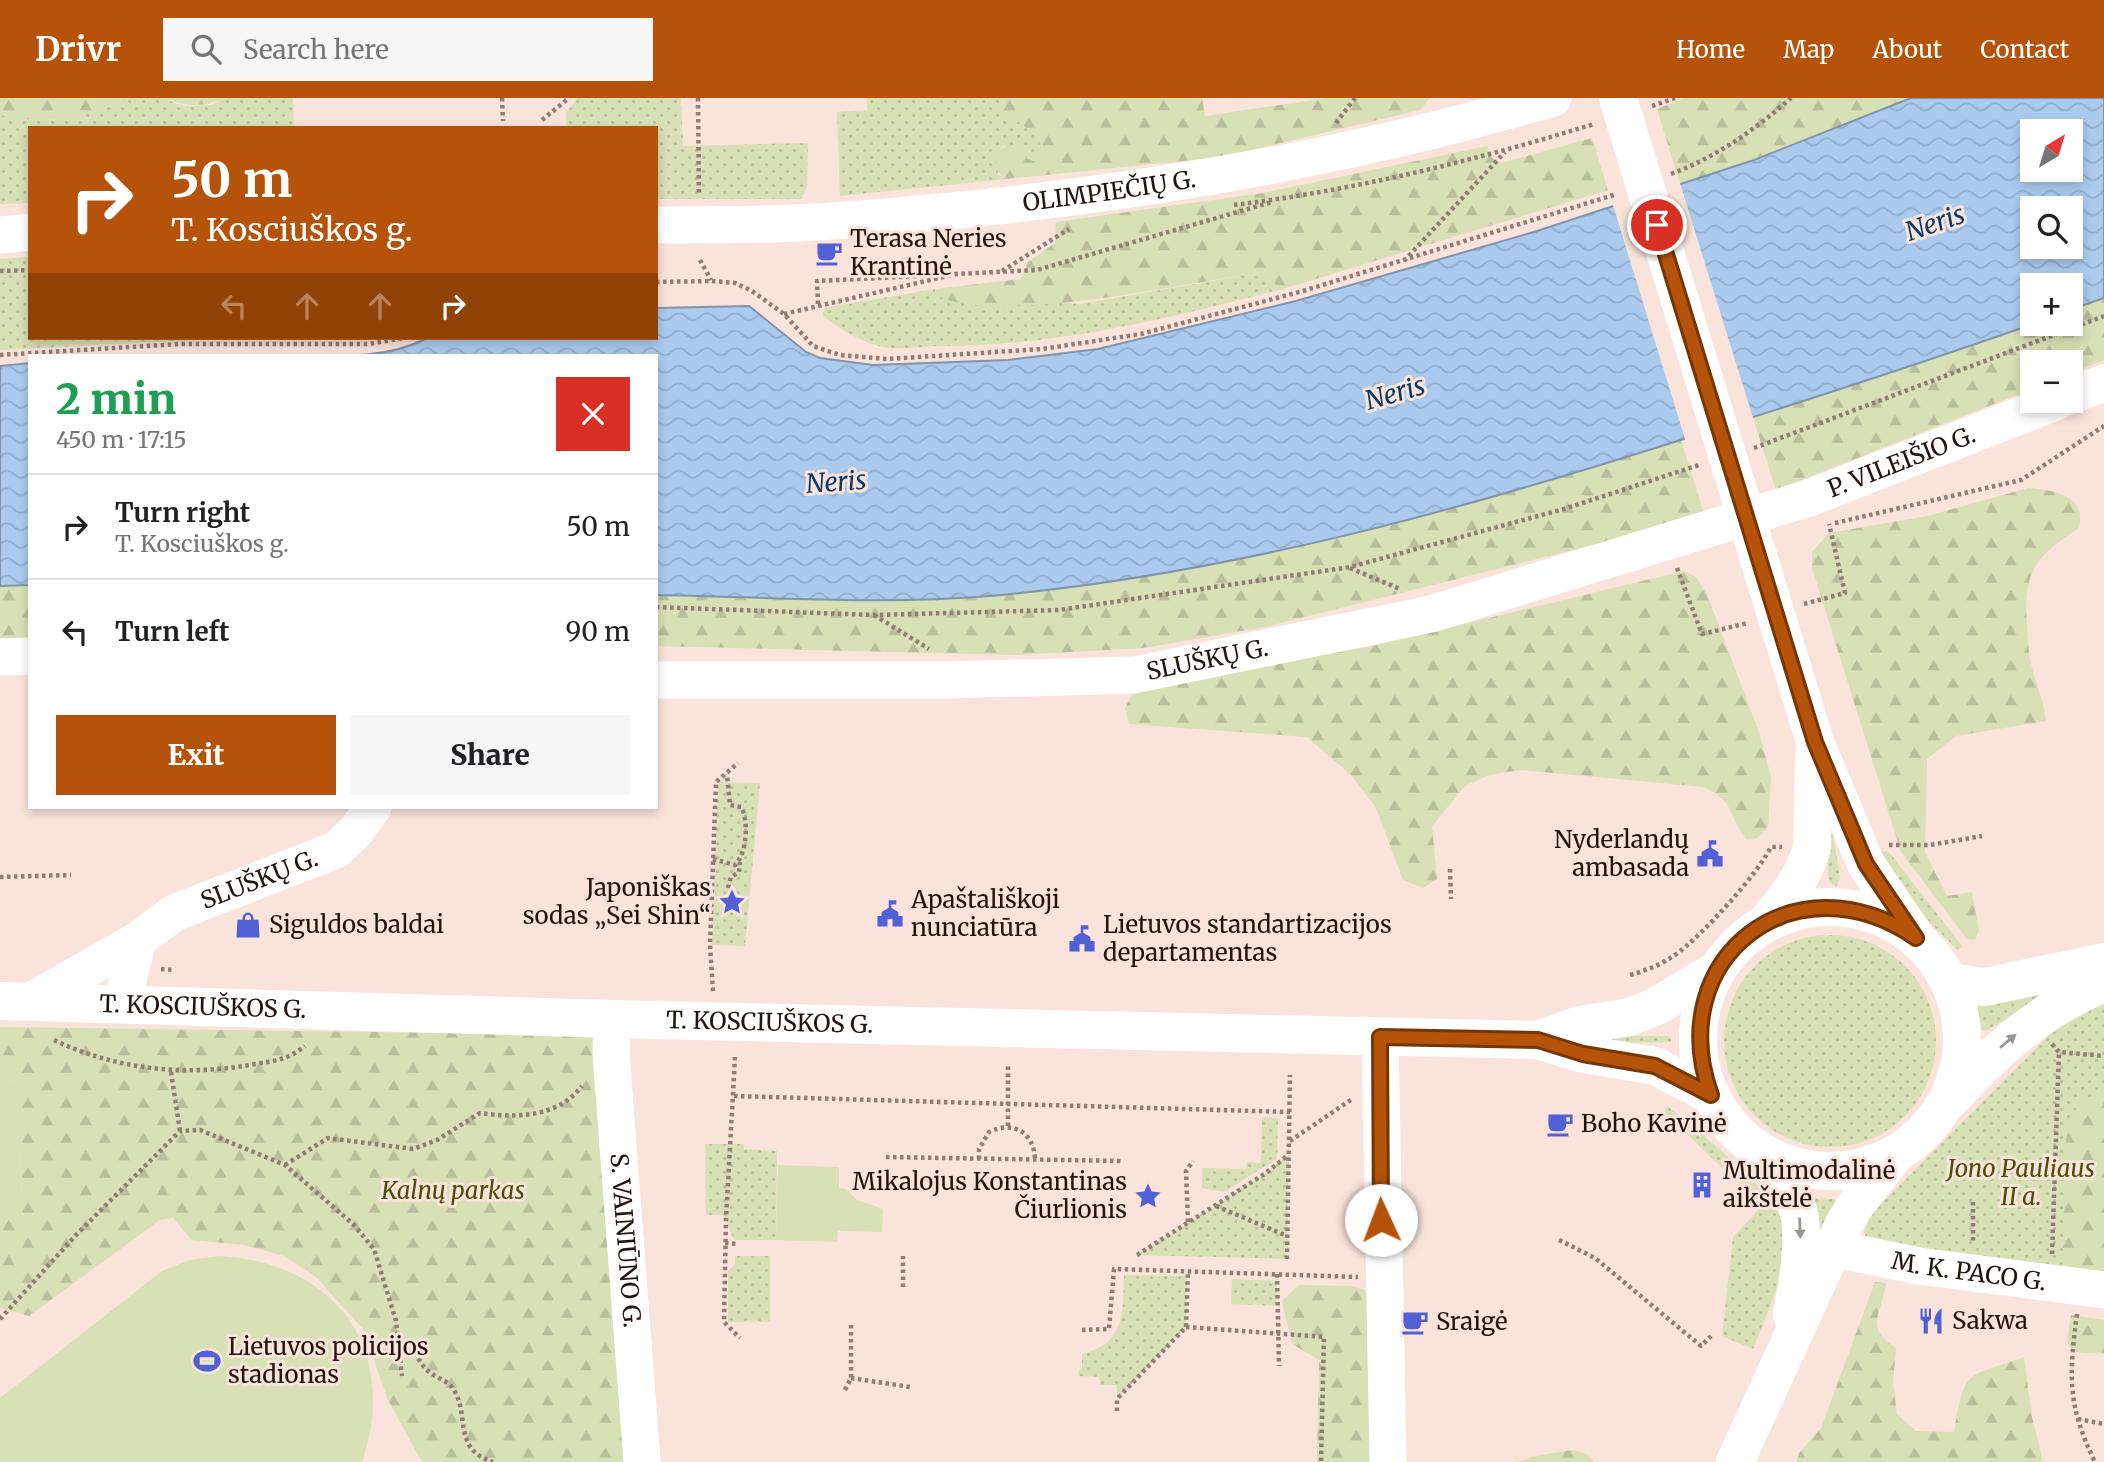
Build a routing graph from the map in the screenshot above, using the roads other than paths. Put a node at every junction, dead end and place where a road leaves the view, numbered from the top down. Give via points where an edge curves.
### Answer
1 (1553, 98) edge
2 (1618, 98) edge
3 (1459, 111) edge
4 (658, 225) edge
5 (28, 232) edge
6 (0, 234) edge
7 (2104, 383) edge
8 (2083, 391) edge
9 (2027, 413) edge
10 (1742, 520) joint
11 (28, 656) edge
12 (0, 657) edge
13 (658, 680) edge
14 (1815, 742) junction
15 (372, 809) edge
16 (1766, 923) junction
17 (1916, 938) junction
18 (138, 940) junction
19 (2104, 962) edge
20 (1717, 970) junction
21 (1949, 982) junction
22 (2104, 983) edge
23 (14, 1002) edge
24 (122, 1003) junction
25 (612, 1036) junction
26 (1380, 1037) junction
27 (1538, 1040) junction
28 (1711, 1095) junction
29 (1944, 1108) junction
30 (1756, 1149) junction
31 (1897, 1153) junction
32 (1835, 1250) junction
33 (2091, 1300) edge
34 (1784, 1355) junction
35 (642, 1462) edge
36 (1388, 1462) edge
37 (1735, 1462) edge

1 - 3 street, OLIMPIEČIŲ G.
2 - 14 main road
3 - 4 street, OLIMPIEČIŲ G. via 1311,156 1047,200 829,222
5 - 6 street
7 - 8 street
9 - 10 street, P. VILEIŠIO G.
10 - 13 street, SLUŠKŲ G. via 1431,614 1134,675
11 - 12 street
14 - 16 main road via 1812,848 1796,883
14 - 17 main road via 1866,864
15 - 18 street, SLUŠKŲ G. via 336,850 203,899 174,913
16 - 17 main road via 1794,912 1845,907 1883,918
16 - 20 main road via 1731,950
17 - 21 main road via 1937,960
18 - 23 street, SLUŠKŲ G.
18 - 24 street
19 - 21 main road via 1985,987
20 - 27 main road, T. KOSCIUŠKOS G. via 1630,1017 1580,1025
20 - 28 main road via 1706,994 1698,1045
21 - 29 main road via 1961,1017 1963,1041 1954,1087
29 -> 22 main road via 2007,1040 2056,1005
23 - 24 main road, T. KOSCIUŠKOS G.
24 - 25 main road, T. KOSCIUŠKOS G.
25 - 26 main road, T. KOSCIUŠKOS G.
25 - 35 street, S. VAINIŪNO G.
26 - 27 main road, T. KOSCIUŠKOS G.
26 - 36 street
27 - 28 main road, T. KOSCIUŠKOS G. via 1583,1054 1655,1066
28 - 30 main road via 1738,1134
29 - 31 main road via 1928,1129
30 - 31 main road via 1778,1161 1820,1171 1865,1167
30 -> 34 main road via 1791,1194 1801,1227
31 - 32 main road via 1855,1206
32 - 33 street, M. K. PACO G.
32 - 34 main road
34 - 37 main road

